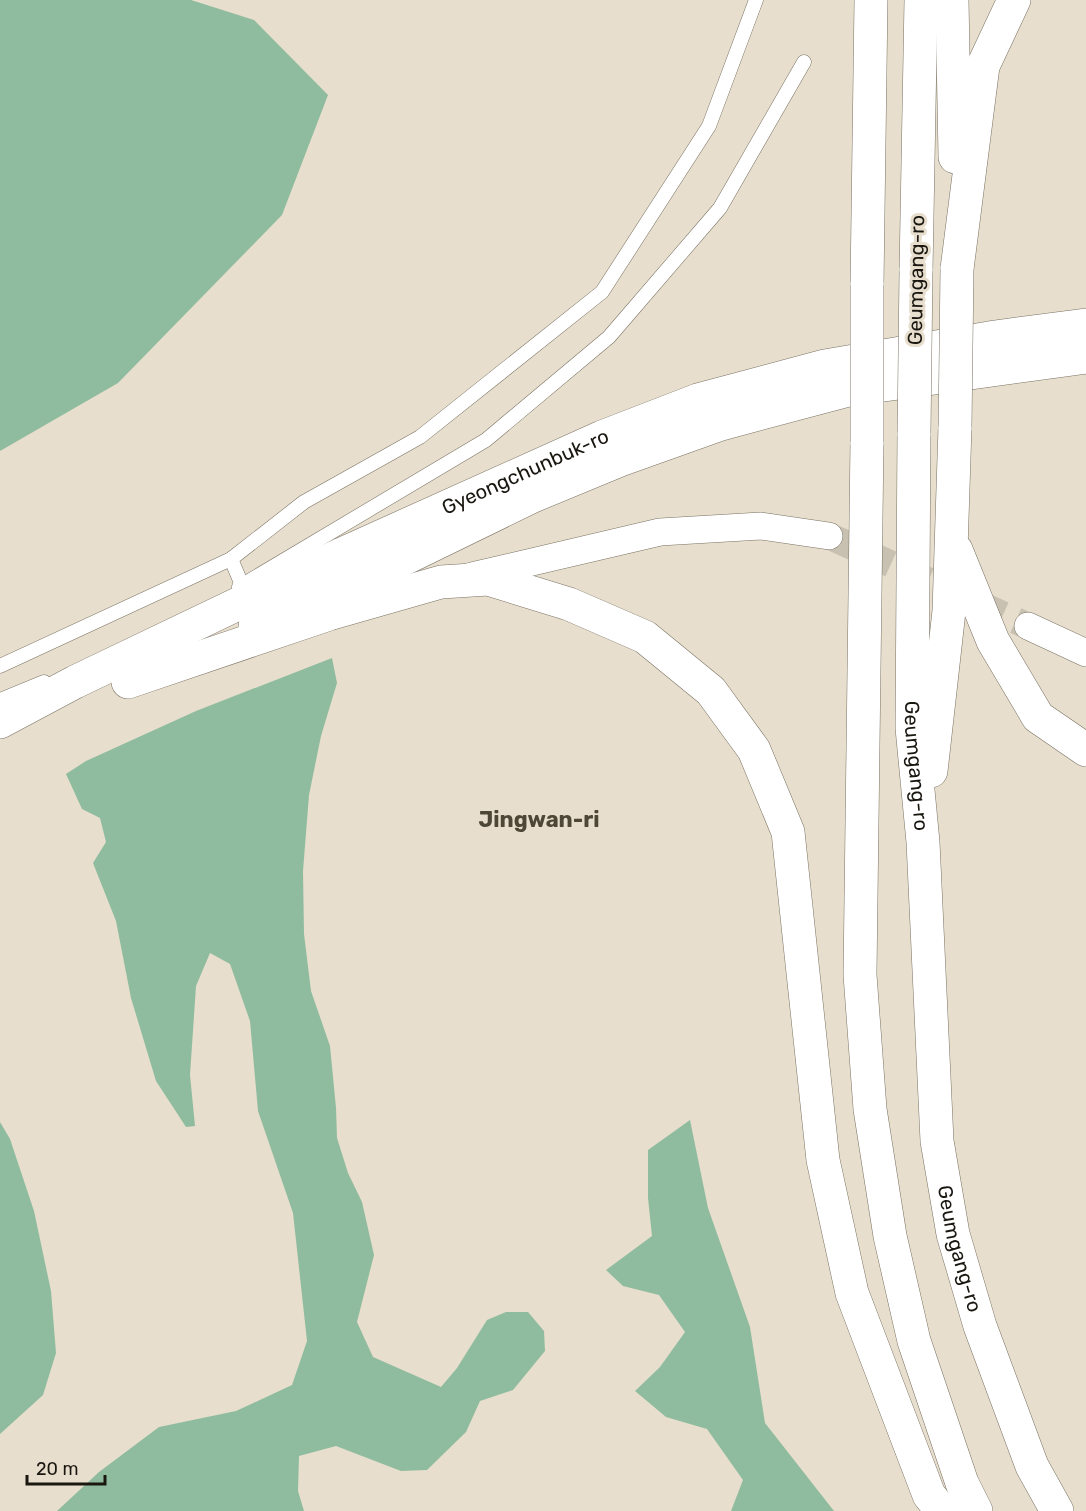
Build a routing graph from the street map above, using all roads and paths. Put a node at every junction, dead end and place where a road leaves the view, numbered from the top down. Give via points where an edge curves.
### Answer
1 (756, 0) edge
2 (871, 0) edge
3 (921, 0) edge
4 (952, 0) edge
5 (1014, 0) edge
6 (804, 62) dead end
7 (957, 269) junction
8 (1086, 325) edge
9 (1086, 357) edge
10 (829, 536) tunnel mouth
11 (951, 540) junction
12 (231, 559) junction
13 (441, 582) junction
14 (242, 585) junction
15 (222, 595) dead end
16 (192, 610) dead end
17 (1028, 626) tunnel mouth
18 (1086, 652) edge
19 (0, 666) edge
20 (128, 682) junction
21 (0, 700) edge
22 (0, 722) edge
23 (0, 736) edge
24 (1086, 750) edge
25 (923, 842) junction
26 (942, 1511) edge
27 (976, 1511) edge
28 (1056, 1511) edge

1 - 12 lane via 709,126 602,292 420,437 304,502
2 - 27 main road, bridge via 860,975 870,1109 890,1236 914,1341 962,1483
3 - 25 main road, Geumgang-ro, bridge via 912,728
4 - 7 main road
5 - 7 main road via 983,66
6 - 14 lane via 720,208 609,337 486,440
7 - 11 main road, bridge
8 - 22 main road, Gyeongchunbuk-ro via 825,366 698,400 602,436 342,554
9 - 20 main road, Gyeongchunbuk-ro via 848,390 721,424 533,496 364,578
10 - 13 street via 761,526 660,532
11 - 24 main road via 993,640 1038,717
11 - 25 main road via 949,611
12 - 14 lane
12 - 19 lane
13 - 20 main road via 329,614
13 - 26 main road via 489,579 569,604 645,637 711,691 754,750 788,832 823,1160 852,1293 929,1495
14 - 15 lane
16 - 21 lane
17 - 18 street
20 - 23 main road, Gyeongchunbuk-ro
25 - 28 main road, Geumgang-ro via 937,1141 953,1234 980,1326 1028,1455

